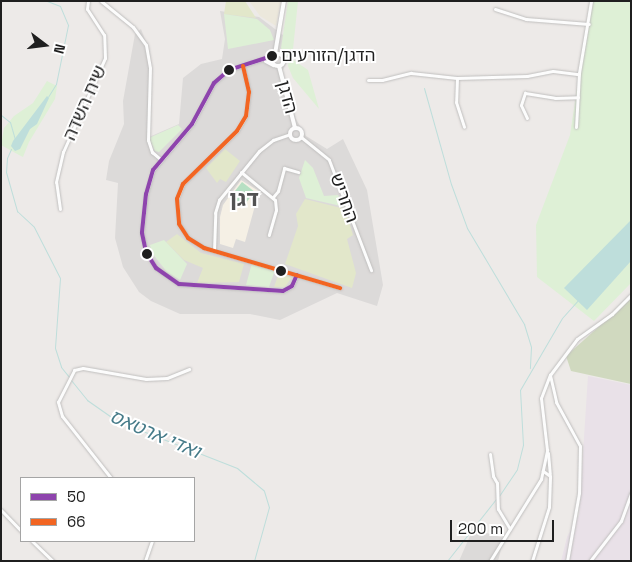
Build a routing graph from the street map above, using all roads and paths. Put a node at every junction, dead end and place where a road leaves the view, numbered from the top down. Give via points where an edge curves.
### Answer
1 (88, 1) edge
2 (101, 1) edge
3 (591, 1) edge
4 (283, 3) edge
5 (495, 10) dead end
6 (588, 24) junction
7 (277, 46) junction
8 (274, 55) junction
9 (282, 55) junction
10 (262, 61) junction
11 (273, 65) junction
12 (243, 66) junction
13 (279, 66) junction
14 (579, 74) junction
15 (456, 78) junction
16 (368, 80) dead end
17 (578, 97) junction
18 (527, 118) dead end
19 (464, 126) dead end
20 (576, 127) dead end
21 (295, 128) junction
22 (290, 134) junction
23 (301, 138) junction
24 (160, 159) junction
25 (241, 172) junction
26 (298, 172) dead end
27 (273, 197) junction
28 (60, 209) dead end
29 (269, 235) dead end
30 (214, 251) junction
31 (371, 270) dead end
32 (297, 275) junction
33 (340, 288) dead end
34 (631, 295) edge
35 (189, 369) dead end
36 (550, 375) junction
37 (547, 450) junction
38 (490, 454) dead end
39 (543, 471) junction
40 (550, 476) junction
41 (109, 477) edge
42 (631, 493) edge
43 (1, 510) edge
44 (510, 529) junction
45 (20, 530) edge
46 (33, 542) edge
47 (152, 542) edge
48 (490, 560) edge
49 (53, 561) edge
50 (145, 561) edge
51 (532, 561) edge
52 (567, 561) edge
53 (590, 561) edge

1 - 28 street, שיח השדה via 87,9 104,35 105,58 63,152 56,182
2 - 24 street via 133,27 146,45 150,68 148,140 151,150
3 - 6 street
4 - 7 street
5 - 6 street via 526,19
6 - 14 street
7 - 8 street
7 - 9 street, הדגן
8 - 9 street
8 - 10 street
8 - 11 street
9 - 13 street via 284,62
10 - 11 street
10 - 12 street
11 - 13 street
12 - 24 street via 216,80 192,124
12 - 30 street via 249,98 244,121 183,184 177,199 177,216 183,231 195,244
13 - 21 street, הדגן
14 - 15 street via 553,71 527,76
14 - 17 street
15 - 16 street via 411,73
15 - 19 street via 456,102
17 - 18 street via 555,98 525,93 521,105
17 - 20 street
21 - 22 street
21 - 23 street, הדגן via 302,131
22 - 23 street via 296,140
22 - 25 street via 265,145
23 - 31 street, החריש via 322,151 330,162
24 - 32 street via 148,187 142,233 146,252 162,275 189,286 283,291 292,286
25 - 27 street
25 - 30 street via 217,206
26 - 27 street via 284,168
27 - 29 street via 276,208
30 - 32 street
32 - 33 street
34 - 36 street via 612,314 577,339
35 - 41 street via 167,378 146,379 83,368 74,370 63,387 59,409
36 - 37 street via 541,398
36 - 52 street via 556,402 580,446 578,493
37 - 39 street
37 - 40 street
38 - 44 street via 497,483 498,508
39 - 40 street
39 - 44 street via 538,487
40 - 51 street via 549,507
42 - 53 street via 621,521
43 - 45 street
44 - 48 street
46 - 49 street
47 - 50 street

